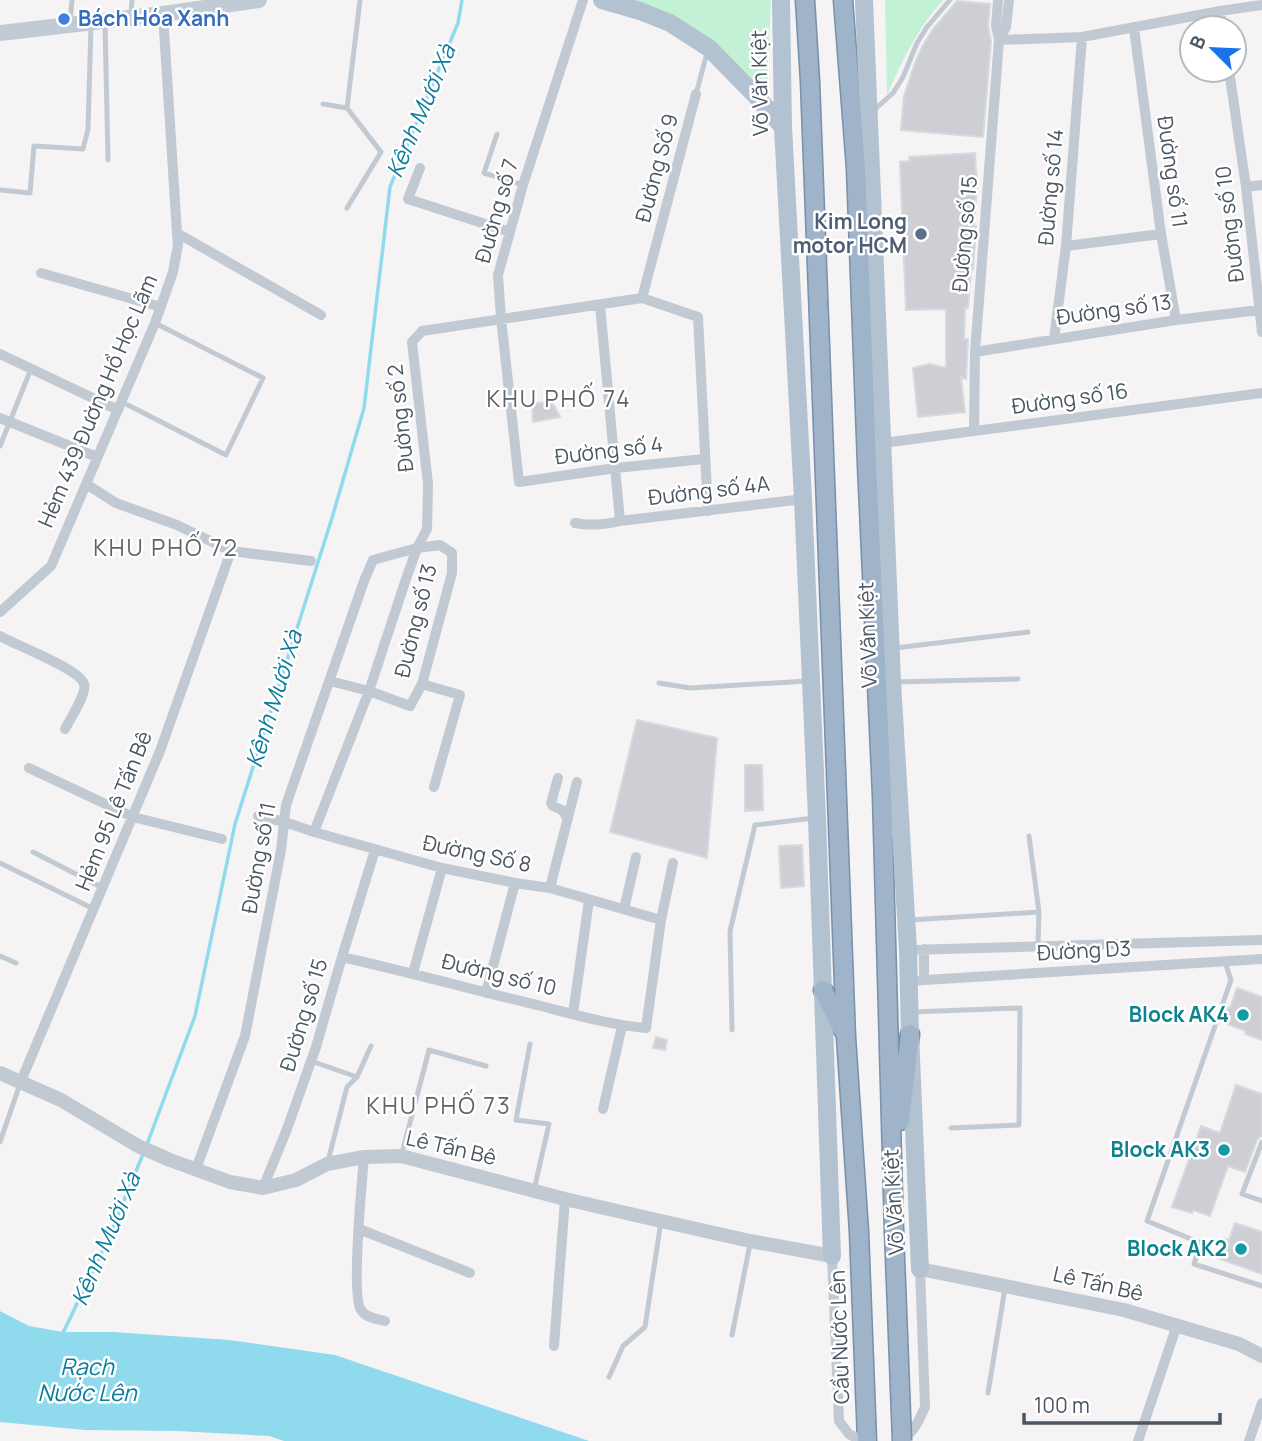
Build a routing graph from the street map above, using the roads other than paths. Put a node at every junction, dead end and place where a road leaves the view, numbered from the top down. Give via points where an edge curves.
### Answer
1 (72, 0) edge
2 (132, 0) edge
3 (259, 0) edge
4 (360, 0) edge
5 (583, 0) edge
6 (602, 0) edge
7 (781, 0) edge
8 (805, 0) edge
9 (843, 0) edge
10 (864, 0) edge
11 (950, 0) edge
12 (998, 0) edge
13 (1009, 0) edge
14 (230, 2) edge
15 (1262, 5) edge
16 (173, 9) edge
17 (1220, 11) junction
18 (1220, 14) edge
19 (131, 18) junction
20 (98, 22) junction
21 (69, 25) junction
22 (1134, 28) junction
23 (0, 33) edge
24 (1082, 37) junction
25 (999, 40) junction
26 (709, 48) junction
27 (1231, 84) edge
28 (696, 94) joint
29 (323, 104) dead end
30 (347, 108) junction
31 (869, 115) junction
32 (783, 127) junction
33 (498, 134) dead end
34 (108, 160) dead end
35 (420, 168) dead end
36 (523, 185) junction
37 (1262, 185) edge
38 (1246, 187) junction
39 (1, 190) edge
40 (347, 208) dead end
41 (510, 232) junction
42 (177, 233) junction
43 (1161, 234) junction
44 (1066, 246) junction
45 (41, 273) dead end
46 (642, 298) junction
47 (600, 305) junction
48 (160, 307) junction
49 (1259, 310) junction
50 (321, 315) dead end
51 (501, 318) junction
52 (1176, 320) junction
53 (155, 323) junction
54 (1262, 332) edge
55 (1054, 339) junction
56 (975, 352) junction
57 (0, 354) edge
58 (31, 369) junction
59 (1262, 393) edge
60 (120, 406) junction
61 (5, 419) edge
62 (974, 431) junction
63 (883, 443) junction
64 (0, 446) edge
65 (97, 457) junction
66 (704, 459) junction
67 (616, 468) junction
68 (519, 482) joint
69 (86, 484) junction
70 (803, 499) junction
71 (708, 511) junction
72 (620, 521) junction
73 (575, 523) dead end
74 (418, 548) junction
75 (231, 551) junction
76 (311, 561) dead end
77 (1, 610) edge
78 (1028, 632) dead end
79 (0, 636) edge
80 (891, 648) junction
81 (1018, 679) dead end
82 (330, 681) junction
83 (811, 681) junction
84 (892, 682) junction
85 (659, 683) dead end
86 (422, 684) junction
87 (369, 691) junction
88 (65, 729) dead end
89 (29, 768) dead end
90 (558, 778) dead end
91 (577, 782) dead end
92 (434, 787) dead end
93 (258, 816) dead end
94 (133, 817) junction
95 (817, 818) junction
96 (568, 819) junction
97 (285, 822) junction
98 (314, 832) junction
99 (1029, 836) dead end
100 (222, 839) dead end
101 (375, 850) junction
102 (33, 852) dead end
103 (636, 857) dead end
104 (0, 863) edge
105 (673, 863) dead end
106 (442, 868) junction
107 (515, 883) junction
108 (103, 888) junction
109 (550, 888) junction
110 (589, 900) junction
111 (94, 909) junction
112 (624, 909) junction
113 (1039, 912) junction
114 (661, 920) junction
115 (907, 920) junction
116 (1262, 940) edge
117 (1038, 946) junction
118 (916, 950) junction
119 (0, 956) edge
120 (342, 957) junction
121 (1262, 959) edge
122 (16, 962) dead end
123 (1225, 962) junction
124 (414, 973) junction
125 (916, 980) junction
126 (822, 990) junction
127 (486, 993) junction
128 (910, 1012) junction
129 (573, 1014) junction
130 (622, 1026) junction
131 (732, 1030) dead end
132 (910, 1034) junction
133 (846, 1037) junction
134 (530, 1044) dead end
135 (371, 1046) dead end
136 (312, 1062) junction
137 (486, 1066) dead end
138 (0, 1073) edge
139 (357, 1077) junction
140 (21, 1081) junction
141 (603, 1109) dead end
142 (951, 1128) dead end
143 (0, 1142) edge
144 (1262, 1142) edge
145 (401, 1156) junction
146 (364, 1157) junction
147 (327, 1164) junction
148 (196, 1170) junction
149 (263, 1188) junction
150 (892, 1188) junction
151 (534, 1190) junction
152 (565, 1199) junction
153 (1262, 1201) edge
154 (661, 1221) junction
155 (359, 1229) junction
156 (859, 1232) joint
157 (750, 1241) junction
158 (832, 1256) junction
159 (920, 1269) junction
160 (470, 1273) dead end
161 (1006, 1285) junction
162 (1262, 1286) edge
163 (386, 1321) dead end
164 (1177, 1325) junction
165 (732, 1335) dead end
166 (554, 1346) dead end
167 (1262, 1356) edge
168 (609, 1377) dead end
169 (988, 1393) dead end
170 (1262, 1403) edge
171 (862, 1441) edge
172 (867, 1441) edge
173 (900, 1441) edge
174 (1138, 1441) edge
175 (1249, 1441) edge

1 - 21 lane
2 - 19 lane
3 - 14 main road
4 - 30 lane
5 - 36 street, Đường số 7
6 - 26 main road via 670,23
7 - 32 main road, Võ Văn Kiệt
8 - 133 highway, Võ Văn Kiệt
9 - 150 highway, Võ Văn Kiệt via 856,168 882,796
10 - 31 main road, Võ Văn Kiệt
11 - 31 lane via 916,43 893,93
12 - 25 street, Đường số 15
13 - 25 street, Đường số 15 via 1006,27
14 - 16 main road
15 - 17 street
16 - 19 main road
16 - 42 street, Hẻm 439 Đường Hồ Học Lãm
17 - 18 street
17 - 22 street
19 - 20 main road
20 - 21 main road
20 - 34 lane
20 - 39 lane via 83,149 34,146 30,193
21 - 23 main road
22 - 24 street
22 - 43 street, Đường số 11
24 - 25 street
24 - 44 street, Đường số 14
25 - 56 street, Đường số 15
26 - 28 lane, Đường Số 9
26 - 32 main road
27 - 38 street, Đường số 10
28 - 46 street, Đường Số 9
29 - 30 lane
30 - 40 lane via 381,152
31 - 63 main road, Võ Văn Kiệt
32 - 70 main road, Võ Văn Kiệt
33 - 36 lane via 484,173
35 - 41 street via 408,199
36 - 41 street, Đường số 7
37 - 38 street
38 - 49 street, Đường số 10
41 - 51 street, Đường số 7 via 498,275
42 - 48 street, Hẻm 439 Đường Hồ Học Lãm via 173,272
42 - 50 street
43 - 44 street
43 - 52 street, Đường số 11
44 - 55 street, Đường số 14
45 - 48 street
46 - 47 street, Đường số 2
46 - 66 street, Đường số 2 via 698,317
47 - 51 street, Đường số 2
47 - 67 street
48 - 53 street, Hẻm 439 Đường Hồ Học Lãm
49 - 52 street, Đường số 13
49 - 54 street, Đường số 10
51 - 68 street, Đường số 7
51 - 74 street, Đường số 2 via 422,331 412,342 428,484 427,529
52 - 55 street, Đường số 13
53 - 60 street, Hẻm 439 Đường Hồ Học Lãm
53 - 60 lane via 263,378 226,455
55 - 56 street, Đường số 13
56 - 62 street, Đường số 15
57 - 58 street
58 - 60 street
58 - 61 lane
59 - 62 street, Đường số 16
60 - 65 street, Hẻm 439 Đường Hồ Học Lãm
61 - 64 lane
61 - 65 street
62 - 63 street, Đường số 16
63 - 80 main road, Võ Văn Kiệt
65 - 69 street, Hẻm 439 Đường Hồ Học Lãm
66 - 67 street, Đường số 4
66 - 71 street
67 - 68 street, Đường số 4
67 - 72 street
69 - 75 street via 116,503
69 - 77 street, Hẻm 439 Đường Hồ Học Lãm via 51,566
70 - 71 street, Đường số 4A
70 - 83 main road, Võ Văn Kiệt
71 - 72 street, Đường số 4A
72 - 73 street, Đường số 4A via 600,526
74 - 82 street, Đường số 11 via 373,560
74 - 86 street, Đường số 13 via 440,545 452,553 452,573
74 - 87 street, Đường số 2
75 - 76 street
75 - 94 street, Hẻm 95 Lê Tấn Bê
78 - 80 lane
79 - 88 street via 73,672 83,682 83,695
80 - 84 main road, Võ Văn Kiệt
81 - 84 lane
82 - 87 street
82 - 97 street, Đường số 11 via 286,806
83 - 85 lane via 690,688
83 - 95 main road, Võ Văn Kiệt
84 - 115 main road, Võ Văn Kiệt
86 - 87 street, Đường số 13 via 410,706
86 - 92 street via 460,695
87 - 98 street, Đường số 13
89 - 94 street
90 - 96 street via 551,803
91 - 96 street
93 - 97 street, Đường Số 8
94 - 100 street
94 - 108 street, Hẻm 95 Lê Tấn Bê
95 - 126 main road, Võ Văn Kiệt
95 - 131 lane via 755,825 730,931
96 - 109 street
97 - 98 street, Đường Số 8
97 - 148 street, Đường số 11 via 245,1036
98 - 101 street, Đường Số 8
99 - 113 lane
101 - 106 street, Đường Số 8
101 - 120 street, Đường số 15
102 - 108 lane
103 - 112 street
104 - 111 lane
105 - 114 street
106 - 107 street, Đường Số 8
106 - 124 street
107 - 109 street, Đường Số 8
107 - 127 street
108 - 111 street, Hẻm 95 Lê Tấn Bê
109 - 110 street, Đường Số 8
110 - 112 street, Đường Số 8
110 - 129 street
111 - 140 street, Hẻm 95 Lê Tấn Bê
112 - 114 street, Đường Số 8
113 - 115 lane
113 - 117 lane
114 - 130 street, Đường số 10 via 646,1028
115 - 118 main road, Võ Văn Kiệt
116 - 117 street, Đường D3
117 - 118 street, Đường D3
118 - 125 main road, Võ Văn Kiệt
119 - 122 lane
120 - 124 street, Đường số 10
120 - 136 street, Đường số 15
121 - 123 street, Đường D3
123 - 125 street, Đường D3
123 - 162 lane via 1231,980 1147,1221 1201,1243 1194,1264
124 - 127 street, Đường số 10
125 - 128 main road, Võ Văn Kiệt
126 - 133 highway
126 - 158 main road, Võ Văn Kiệt
127 - 129 street, Đường số 10
128 - 132 main road, Võ Văn Kiệt
128 - 142 lane via 1020,1008 1019,1125
129 - 130 street, Đường số 10
130 - 141 street
132 - 150 highway
132 - 159 main road, Võ Văn Kiệt
133 - 156 highway, Võ Văn Kiệt
134 - 151 lane via 516,1120 549,1125
135 - 139 lane
136 - 139 lane
136 - 149 street, Đường số 15
137 - 145 lane via 429,1050
138 - 140 street, Lê Tấn Bê
139 - 147 lane via 347,1087
140 - 143 lane
140 - 148 street, Lê Tấn Bê via 138,1146
144 - 153 lane via 1242,1194
145 - 146 street, Lê Tấn Bê
145 - 151 street, Lê Tấn Bê
146 - 147 street, Lê Tấn Bê
146 - 155 street
147 - 149 street, Lê Tấn Bê via 296,1180
148 - 149 street, Lê Tấn Bê
150 - 173 highway, Võ Văn Kiệt, bridge
151 - 152 street, Lê Tấn Bê
152 - 154 street, Lê Tấn Bê
152 - 166 street
154 - 157 street, Lê Tấn Bê
154 - 168 lane via 645,1327 623,1346
155 - 160 street
155 - 163 street via 360,1310
156 - 172 highway, Cầu Nước Lên
157 - 158 street, Lê Tấn Bê
157 - 165 lane
158 - 171 street via 839,1422
159 - 161 street, Lê Tấn Bê
159 - 173 street via 925,1407 916,1426
161 - 164 street, Lê Tấn Bê
161 - 169 lane
164 - 167 street, Lê Tấn Bê
164 - 174 street
170 - 175 street

